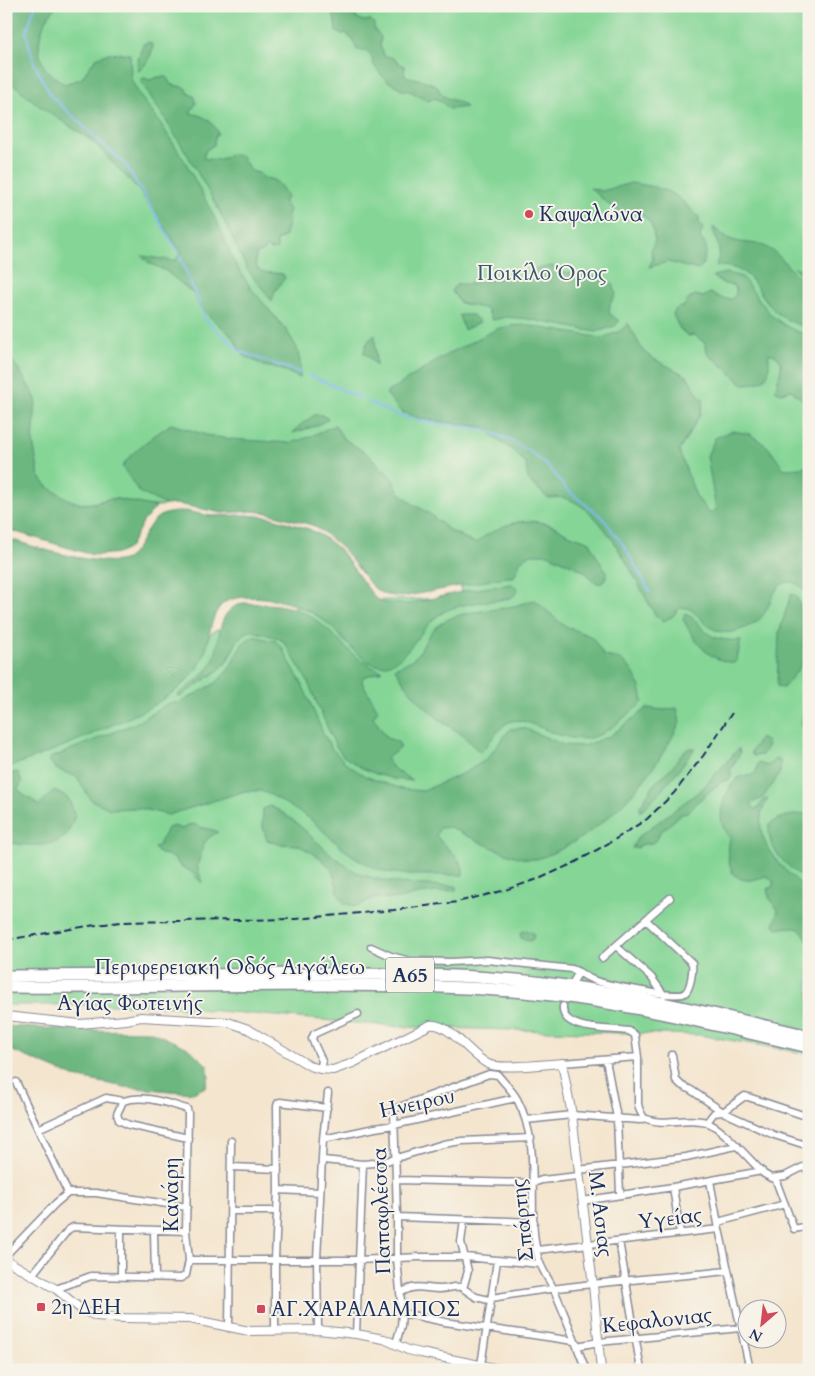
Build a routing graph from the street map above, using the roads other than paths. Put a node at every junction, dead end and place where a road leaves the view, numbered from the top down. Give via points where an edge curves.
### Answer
1 (670, 898) dead end
2 (646, 920) junction
3 (616, 946) junction
4 (371, 947) dead end
5 (602, 958) dead end
6 (579, 972) junction
7 (6, 976) edge
8 (573, 982) dead end
9 (6, 987) edge
10 (664, 994) junction
11 (563, 1006) dead end
12 (358, 1014) dead end
13 (6, 1016) edge
14 (809, 1036) edge
15 (809, 1048) edge
16 (672, 1055) dead end
17 (638, 1058) junction
18 (606, 1060) junction
19 (562, 1063) junction
20 (320, 1069) junction
21 (16, 1082) dead end
22 (328, 1093) dead end
23 (516, 1098) junction
24 (123, 1101) junction
25 (396, 1107) joint
26 (327, 1108) junction
27 (723, 1112) junction
28 (572, 1115) junction
29 (809, 1117) edge
30 (617, 1118) junction
31 (644, 1118) junction
32 (526, 1120) junction
33 (707, 1122) junction
34 (394, 1125) junction
35 (38, 1129) junction
36 (188, 1138) junction
37 (323, 1138) junction
38 (530, 1138) junction
39 (231, 1141) dead end
40 (736, 1146) junction
41 (809, 1146) edge
42 (323, 1160) junction
43 (396, 1160) junction
44 (363, 1164) junction
45 (620, 1164) junction
46 (807, 1166) edge
47 (232, 1167) junction
48 (278, 1169) junction
49 (762, 1171) junction
50 (578, 1173) junction
51 (775, 1178) junction
52 (396, 1180) junction
53 (710, 1181) junction
54 (533, 1183) junction
55 (673, 1187) junction
56 (278, 1190) junction
57 (320, 1192) junction
58 (68, 1193) junction
59 (620, 1194) junction
60 (582, 1201) junction
61 (786, 1204) junction
62 (187, 1207) junction
63 (231, 1210) junction
64 (276, 1210) junction
65 (397, 1217) junction
66 (464, 1220) junction
67 (534, 1222) junction
68 (718, 1225) junction
69 (809, 1226) edge
70 (121, 1229) junction
71 (154, 1231) junction
72 (186, 1231) junction
73 (680, 1233) junction
74 (619, 1241) junction
75 (587, 1244) junction
76 (536, 1250) junction
77 (6, 1255) edge
78 (465, 1257) junction
79 (397, 1258) junction
80 (230, 1259) junction
81 (275, 1259) junction
82 (317, 1259) junction
83 (6, 1260) edge
84 (189, 1260) junction
85 (358, 1260) junction
86 (497, 1261) junction
87 (540, 1264) junction
88 (728, 1272) junction
89 (32, 1275) junction
90 (121, 1276) junction
91 (155, 1277) junction
92 (626, 1281) junction
93 (593, 1285) junction
94 (461, 1287) junction
95 (554, 1289) junction
96 (56, 1290) junction
97 (400, 1294) junction
98 (492, 1298) junction
99 (402, 1313) junction
100 (738, 1319) edge
101 (229, 1328) junction
102 (487, 1328) junction
103 (738, 1328) edge
104 (318, 1330) junction
105 (275, 1331) junction
106 (356, 1334) junction
107 (635, 1338) junction
108 (599, 1342) junction
109 (396, 1343) junction
110 (575, 1343) junction
111 (745, 1348) edge
112 (482, 1365) junction
113 (504, 1370) edge
114 (586, 1370) edge
115 (601, 1370) edge
116 (641, 1370) edge
117 (750, 1370) edge

1 - 2 street
2 - 3 street
2 - 10 street via 692,963 687,992 678,996
3 - 5 street
3 - 10 street via 651,977
4 - 6 street via 410,961 487,960
6 - 8 street
6 - 10 street via 592,979
7 - 14 highway, Περιφερειακή Οδός Αιγάλεω / Α65 via 212,973 489,978 558,984
9 - 15 highway, Περιφερειακή Οδός Αιγάλεω / Α65 via 389,985 488,989 556,995 607,1004
11 - 17 street via 563,1014 574,1024 631,1032 636,1039
12 - 20 street via 312,1036 322,1061
13 - 20 street, Αγίας Φωτεινής via 80,1024 141,1017 228,1022 248,1029
16 - 27 street via 678,1084
17 - 18 street
17 - 31 street via 638,1104
18 - 19 street
18 - 30 street
19 - 20 street via 492,1066 445,1029 430,1025 341,1068
19 - 28 street, Μ. Ασιας
21 - 35 street
22 - 26 street
23 - 25 street, Σπάρτης via 498,1075 489,1074
23 - 32 street, Σπάρτης
23 - 34 street, Ηνειρου
24 - 35 street via 106,1098
24 - 36 street via 118,1120
24 - 36 street, Κανάρη via 143,1098 187,1109
25 - 34 street, Παπαφλέσσα
26 - 37 street
26 - 48 street via 278,1103
27 - 29 street via 745,1096
27 - 33 street via 714,1113
27 - 41 street via 774,1135
28 - 30 street
28 - 32 street
28 - 50 street, Μ. Ασιας
30 - 31 street
30 - 45 street
31 - 33 street via 658,1122
32 - 38 street, Σπάρτης
33 - 40 street
34 - 37 street, Ηνειρου
34 - 43 street, Παπαφλέσσα
35 - 58 street
36 - 62 street, Κανάρη
37 - 42 street
38 - 43 street via 443,1144
38 - 54 street, Σπάρτης
39 - 47 street
40 - 45 street via 686,1157
40 - 49 street
42 - 44 street
42 - 57 street
43 - 44 street
43 - 52 street, Παπαφλέσσα
44 - 85 street
45 - 50 street
45 - 59 street
46 - 51 street
47 - 48 street
47 - 63 street
48 - 56 street
49 - 51 street
49 - 53 street
50 - 54 street
50 - 60 street, Μ. Ασιας
51 - 61 street
52 - 54 street
52 - 65 street, Παπαφλέσσα
53 - 55 street
53 - 68 street
54 - 67 street, Σπάρτης
55 - 59 street
55 - 73 street
56 - 57 street
56 - 64 street
57 - 82 street
58 - 62 street via 103,1194
58 - 77 street
59 - 60 street
60 - 75 street, Μ. Ασιας
61 - 68 street, Υγείας
61 - 69 street via 794,1229
62 - 72 street, Κανάρη
63 - 64 street
63 - 80 street
64 - 81 street
65 - 66 street
65 - 79 street, Παπαφλέσσα
66 - 67 street
66 - 78 street via 461,1242
67 - 76 street, Σπάρτης
68 - 73 street, Υγείας
68 - 88 street
70 - 71 street
70 - 89 street via 78,1227 68,1230
70 - 90 street
71 - 72 street
71 - 91 street
72 - 84 street, Κανάρη
73 - 74 street, Υγείας
74 - 75 street, Υγείας
74 - 92 street
75 - 76 street, Υγείας
75 - 93 street, Μ. Ασιας
76 - 87 street, Σπάρτης
78 - 79 street
78 - 86 street
78 - 94 street via 468,1271 466,1282
79 - 85 street
79 - 97 street, Παπαφλέσσα
80 - 81 street
80 - 84 street
80 - 101 street
81 - 82 street
81 - 105 street
82 - 85 street
82 - 104 street
83 - 89 street
84 - 91 street, Κανάρη via 186,1275 181,1278
85 - 106 street
86 - 87 street
86 - 98 street
87 - 95 street, Σπάρτης
88 - 92 street
88 - 100 street
89 - 96 street
90 - 91 street
90 - 96 street via 91,1276
92 - 93 street
92 - 107 street
93 - 95 street
93 - 108 street, Μ. Ασιας
94 - 97 street via 440,1289 420,1286
94 - 98 street via 483,1299
95 - 98 street
95 - 110 street, Σπάρτης
96 - 101 street via 82,1310 96,1316 190,1319
97 - 99 street, Παπαφλέσσα
98 - 102 street
99 - 102 street, Κεφαλονιας
99 - 109 street, Παπαφλέσσα
101 - 105 street
102 - 110 street, Κεφαλονιας
102 - 112 street
103 - 107 street, Κεφαλονιας
104 - 105 street
104 - 106 street
106 - 109 street
107 - 108 street, Κεφαλονιας
107 - 116 street
108 - 110 street, Κεφαλονιας
108 - 115 street, Μ. Ασιας
109 - 112 street via 414,1351
110 - 114 street, Σπάρτης
111 - 117 street
112 - 113 street

